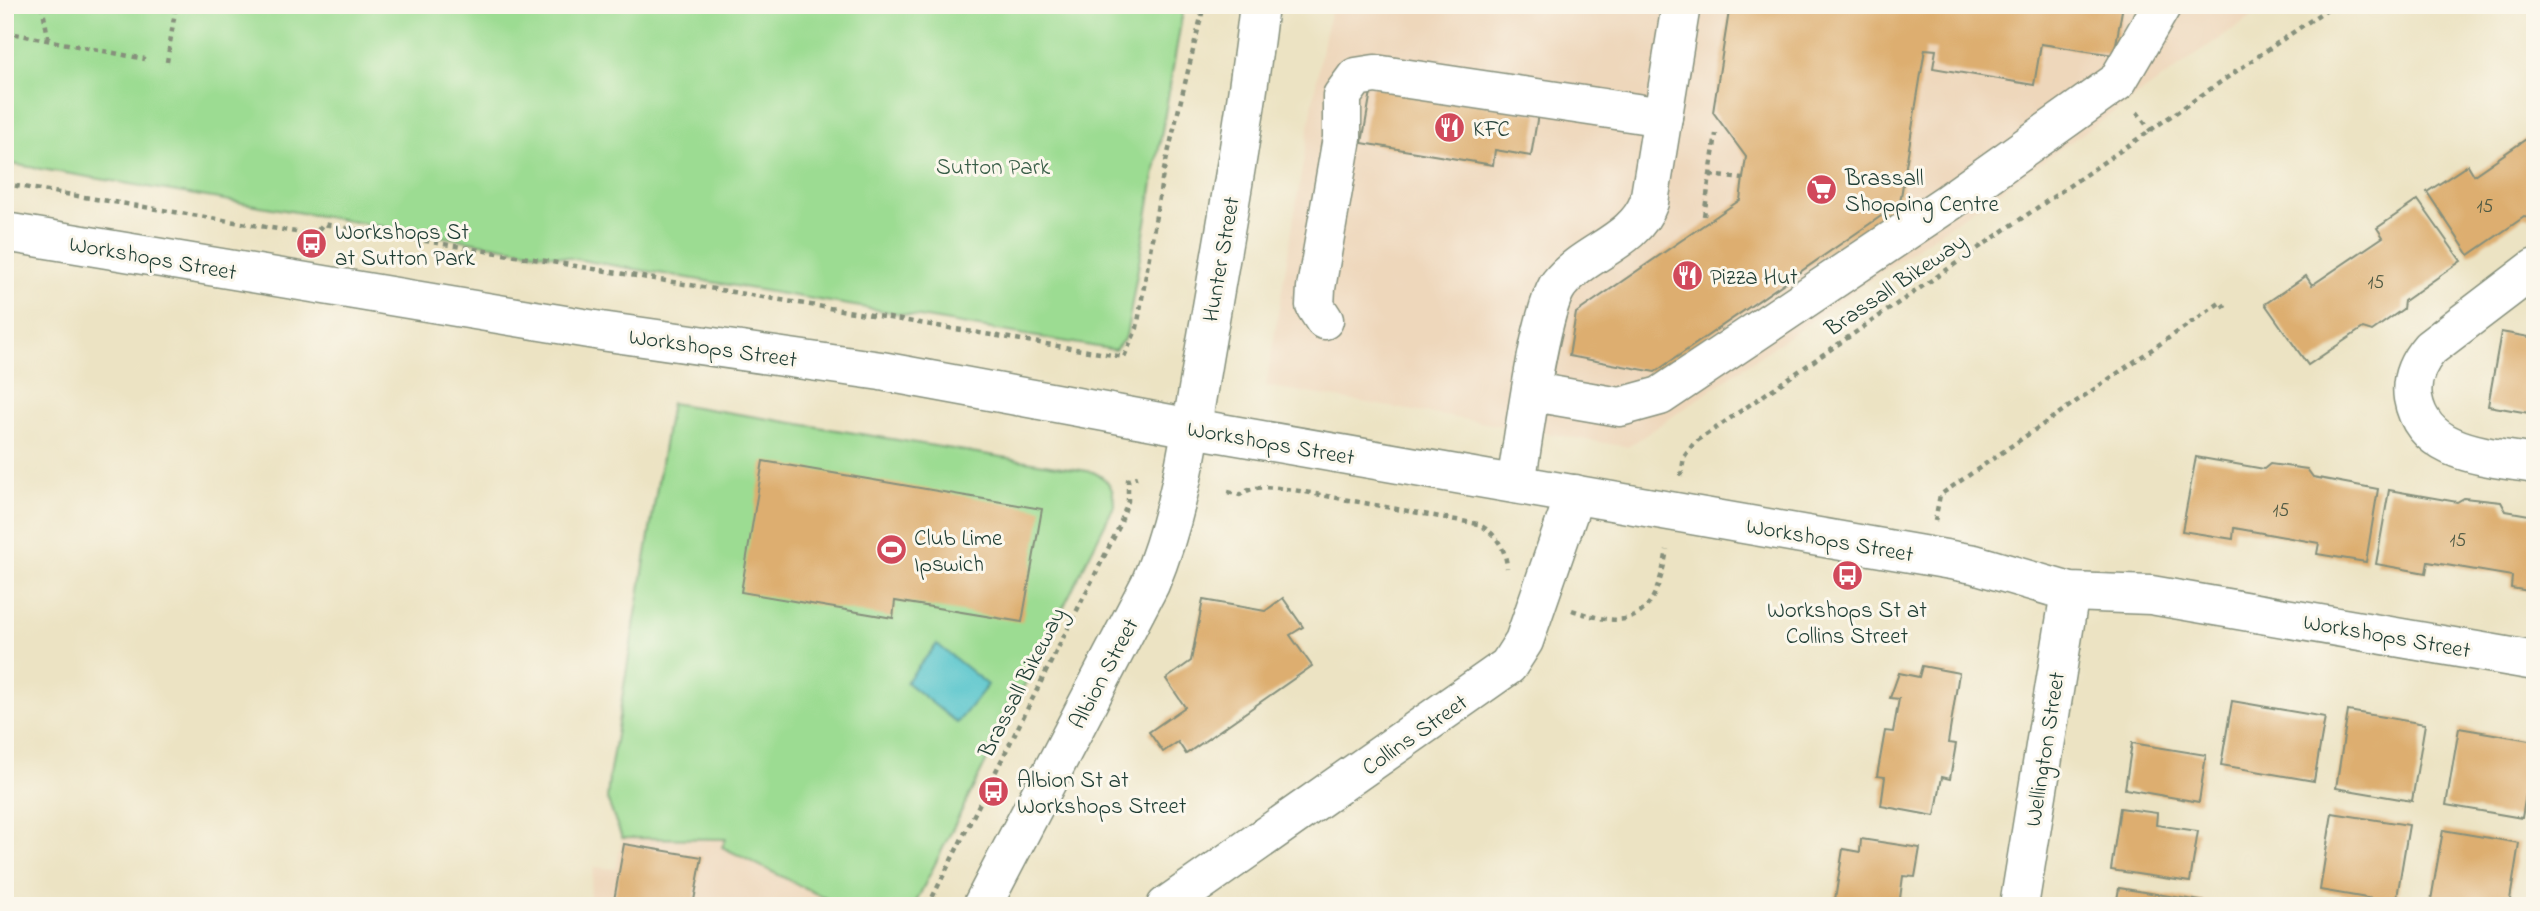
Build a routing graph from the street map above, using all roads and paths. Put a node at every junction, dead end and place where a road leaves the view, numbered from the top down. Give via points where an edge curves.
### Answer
1 (42, 5) edge
2 (176, 5) edge
3 (1204, 5) edge
4 (1259, 5) edge
5 (1282, 5) edge
6 (1681, 5) edge
7 (2162, 5) edge
8 (2333, 5) edge
9 (5, 32) edge
10 (49, 43) junction
11 (145, 59) dead end
12 (167, 62) dead end
13 (1249, 90) junction
14 (1662, 117) junction
15 (1716, 134) dead end
16 (1710, 175) junction
17 (1743, 180) dead end
18 (5, 184) edge
19 (1704, 216) dead end
20 (5, 232) edge
21 (2535, 268) edge
22 (2228, 312) dead end
23 (1324, 320) dead end
24 (1533, 392) junction
25 (1192, 428) junction
26 (2535, 464) edge
27 (1137, 477) dead end
28 (1681, 480) dead end
29 (1516, 484) junction
30 (1228, 492) dead end
31 (1575, 494) junction
32 (1935, 522) dead end
33 (1669, 543) dead end
34 (1506, 576) dead end
35 (2070, 592) junction
36 (1560, 605) dead end
37 (2535, 661) edge
38 (928, 906) edge
39 (982, 906) edge
40 (1166, 906) edge
41 (2019, 906) edge

1 - 10 path
2 - 12 path
3 - 18 path via 1163,174 1137,328 1124,357 323,224 314,235
4 - 13 street, Hunter Street
5 - 13 street, Hunter Street
6 - 14 street
7 - 24 street via 2116,82 1949,202 1648,402 1610,406
8 - 28 path, Brassall Bikeway via 1694,443 1684,457
9 - 10 path
10 - 11 path
13 - 25 street, Hunter Street
14 - 23 street via 1375,74 1356,77 1342,96 1342,138 1316,288 1315,306
14 - 24 street via 1646,211 1633,228 1571,271 1551,296
15 - 16 path
16 - 17 path
16 - 19 path
20 - 25 street, Workshops Street via 601,331 881,371
21 - 26 street via 2430,348 2417,365 2412,392 2420,422 2448,446
22 - 32 path via 2221,302 1940,495
24 - 29 street
25 - 29 street, Workshops Street
25 - 39 street, Albion Street via 1175,517 1150,584
27 - 38 path, Brassall Bikeway via 1128,480 1130,496 1119,527
29 - 31 street, Workshops Street
30 - 34 path via 1240,495 1266,487 1294,490 1478,524 1501,546
31 - 35 street, Workshops Street via 1974,564
31 - 40 street, Collins Street via 1524,641 1508,666
33 - 36 path via 1657,594 1643,611 1623,619 1603,619
35 - 37 street, Workshops Street via 2151,596
35 - 41 street, Wellington Street

